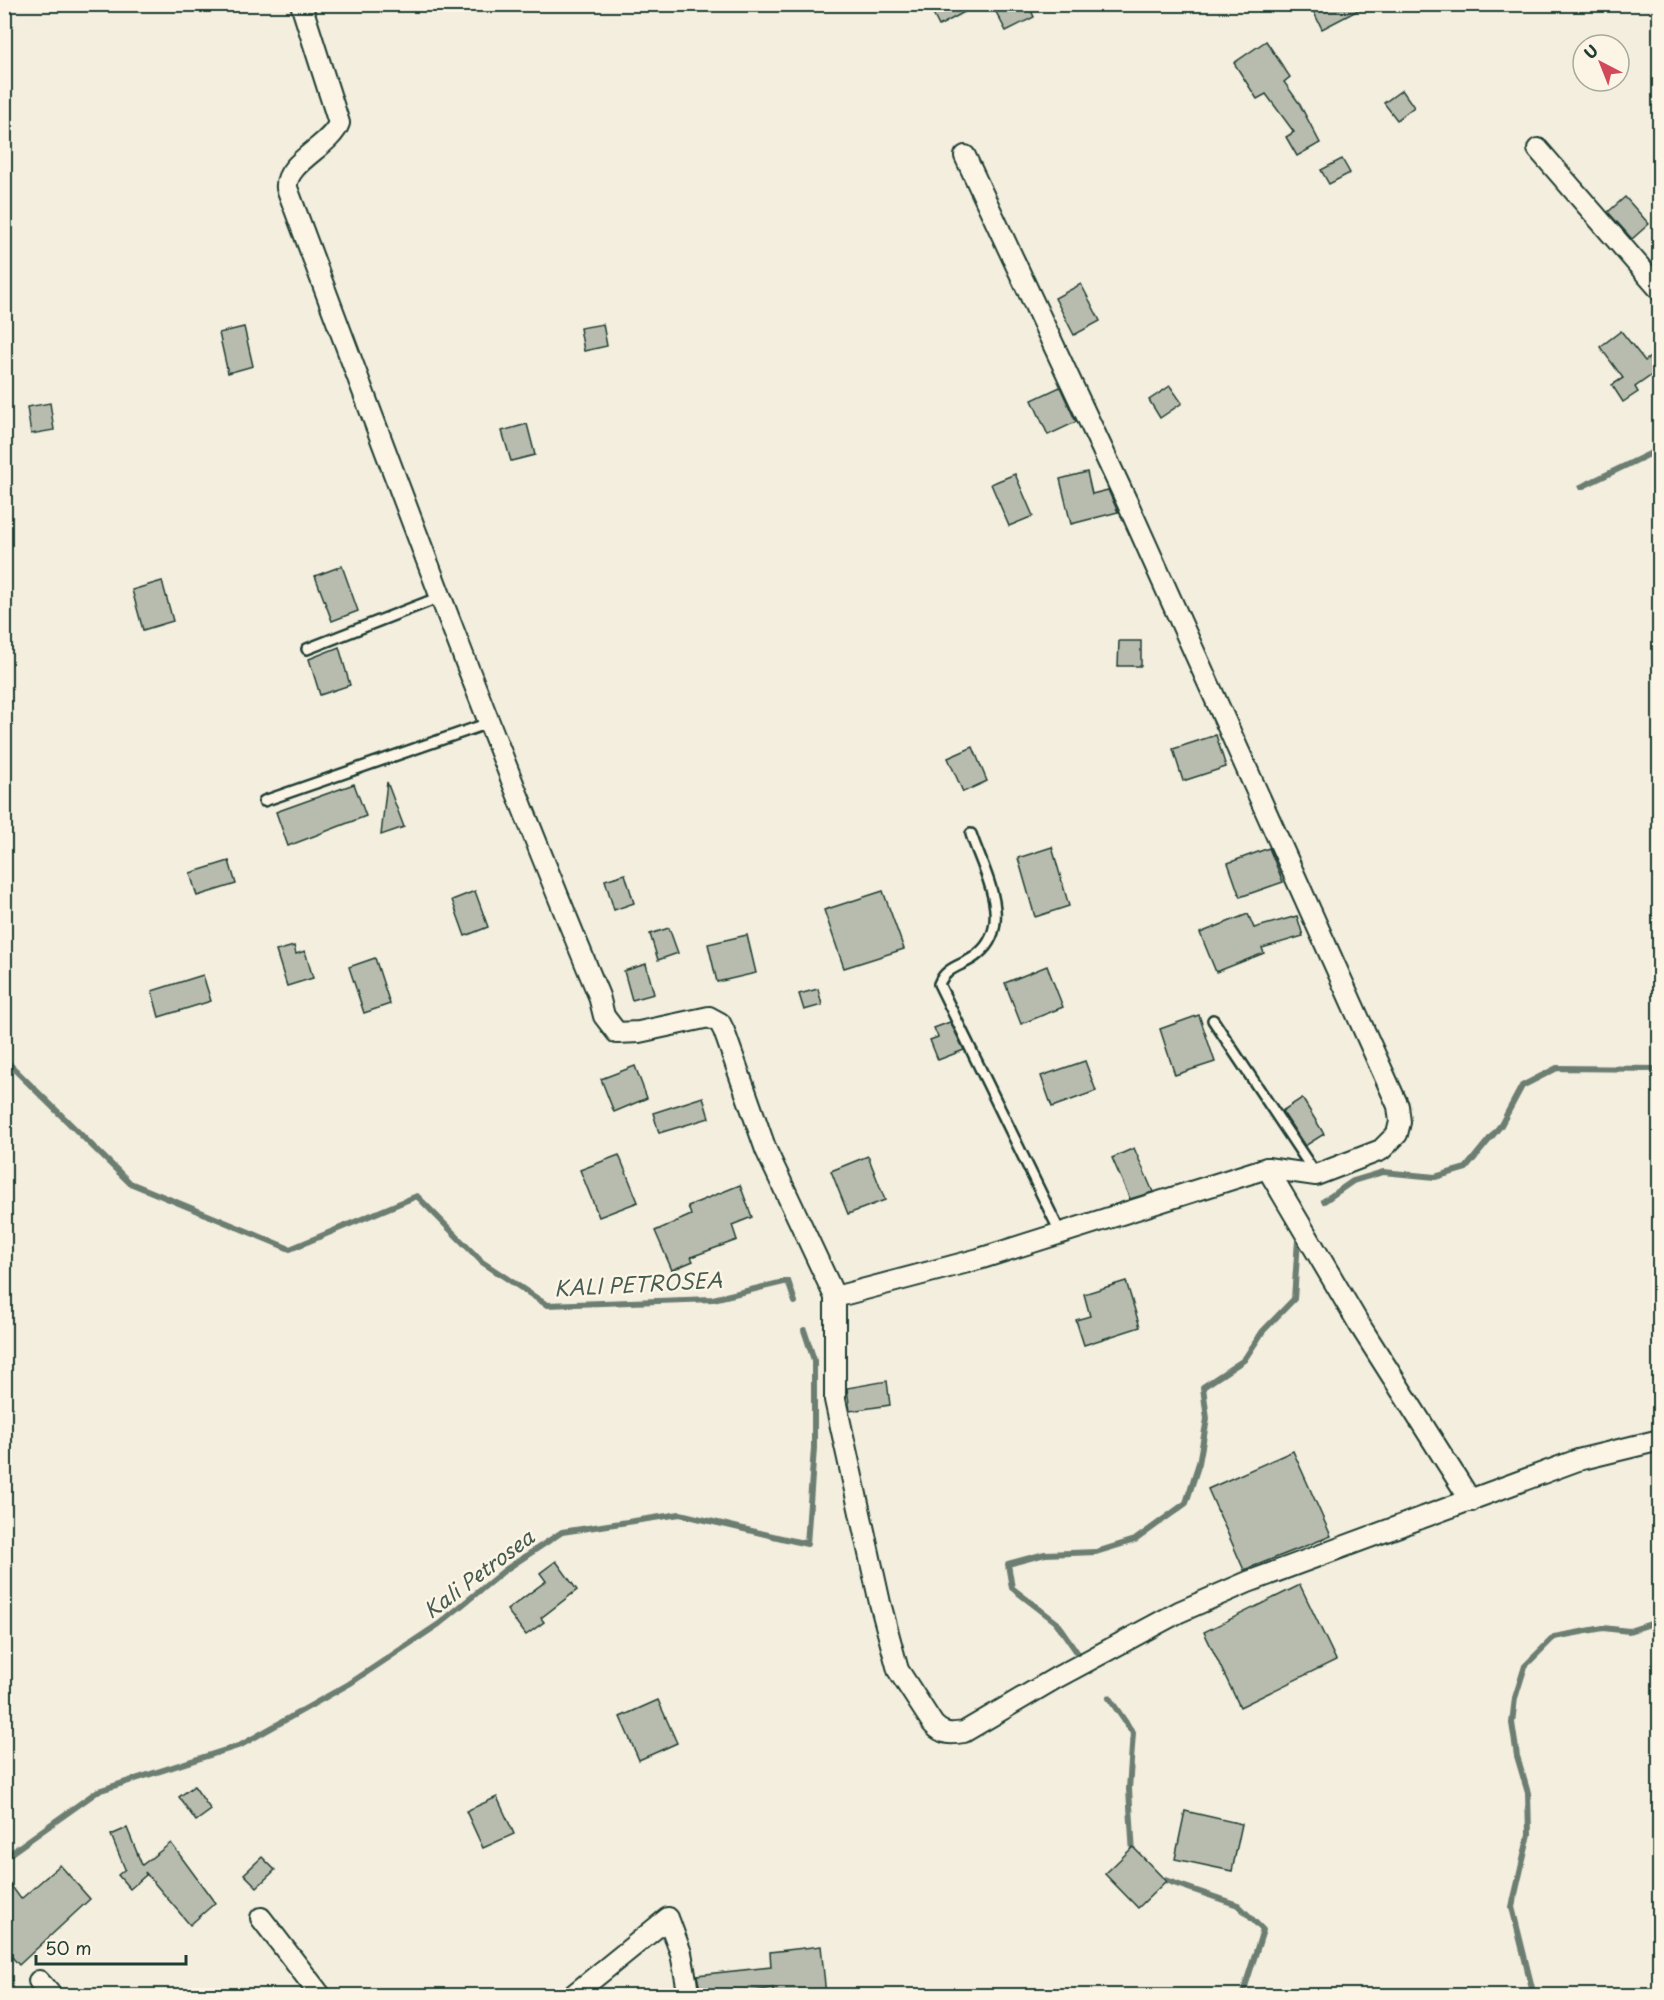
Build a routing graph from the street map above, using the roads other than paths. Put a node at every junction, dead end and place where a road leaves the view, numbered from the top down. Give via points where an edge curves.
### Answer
1 (301, 4) edge
2 (1538, 149) dead end
3 (965, 156) dead end
4 (1659, 290) edge
5 (440, 597) junction
6 (307, 649) dead end
7 (489, 723) junction
8 (264, 801) dead end
9 (971, 834) dead end
10 (1213, 1020) dead end
11 (1267, 1168) junction
12 (1316, 1175) junction
13 (1060, 1232) junction
14 (835, 1298) junction
15 (1659, 1440) edge
16 (1471, 1501) junction
17 (261, 1918) dead end
18 (321, 1995) edge
19 (572, 1995) edge
20 (689, 1995) edge

1 - 5 street via 339,123 290,172 287,188
2 - 4 street
3 - 12 street via 1132,513 1398,1106 1400,1122 1391,1142 1381,1150
5 - 6 lane
5 - 7 street
7 - 8 lane
7 - 14 street via 611,1028 617,1033 639,1032 709,1017 720,1023 766,1149
9 - 13 lane via 997,912 995,926 978,955 947,971 939,984
10 - 12 lane
11 - 12 street
11 - 13 street
11 - 16 street via 1359,1324
13 - 14 street via 979,1259
14 - 16 street via 835,1400 880,1602 898,1670 940,1731 949,1734 964,1732 1179,1612 1248,1582
15 - 16 street via 1578,1460
17 - 18 street
19 - 20 street via 668,1917 681,1953

